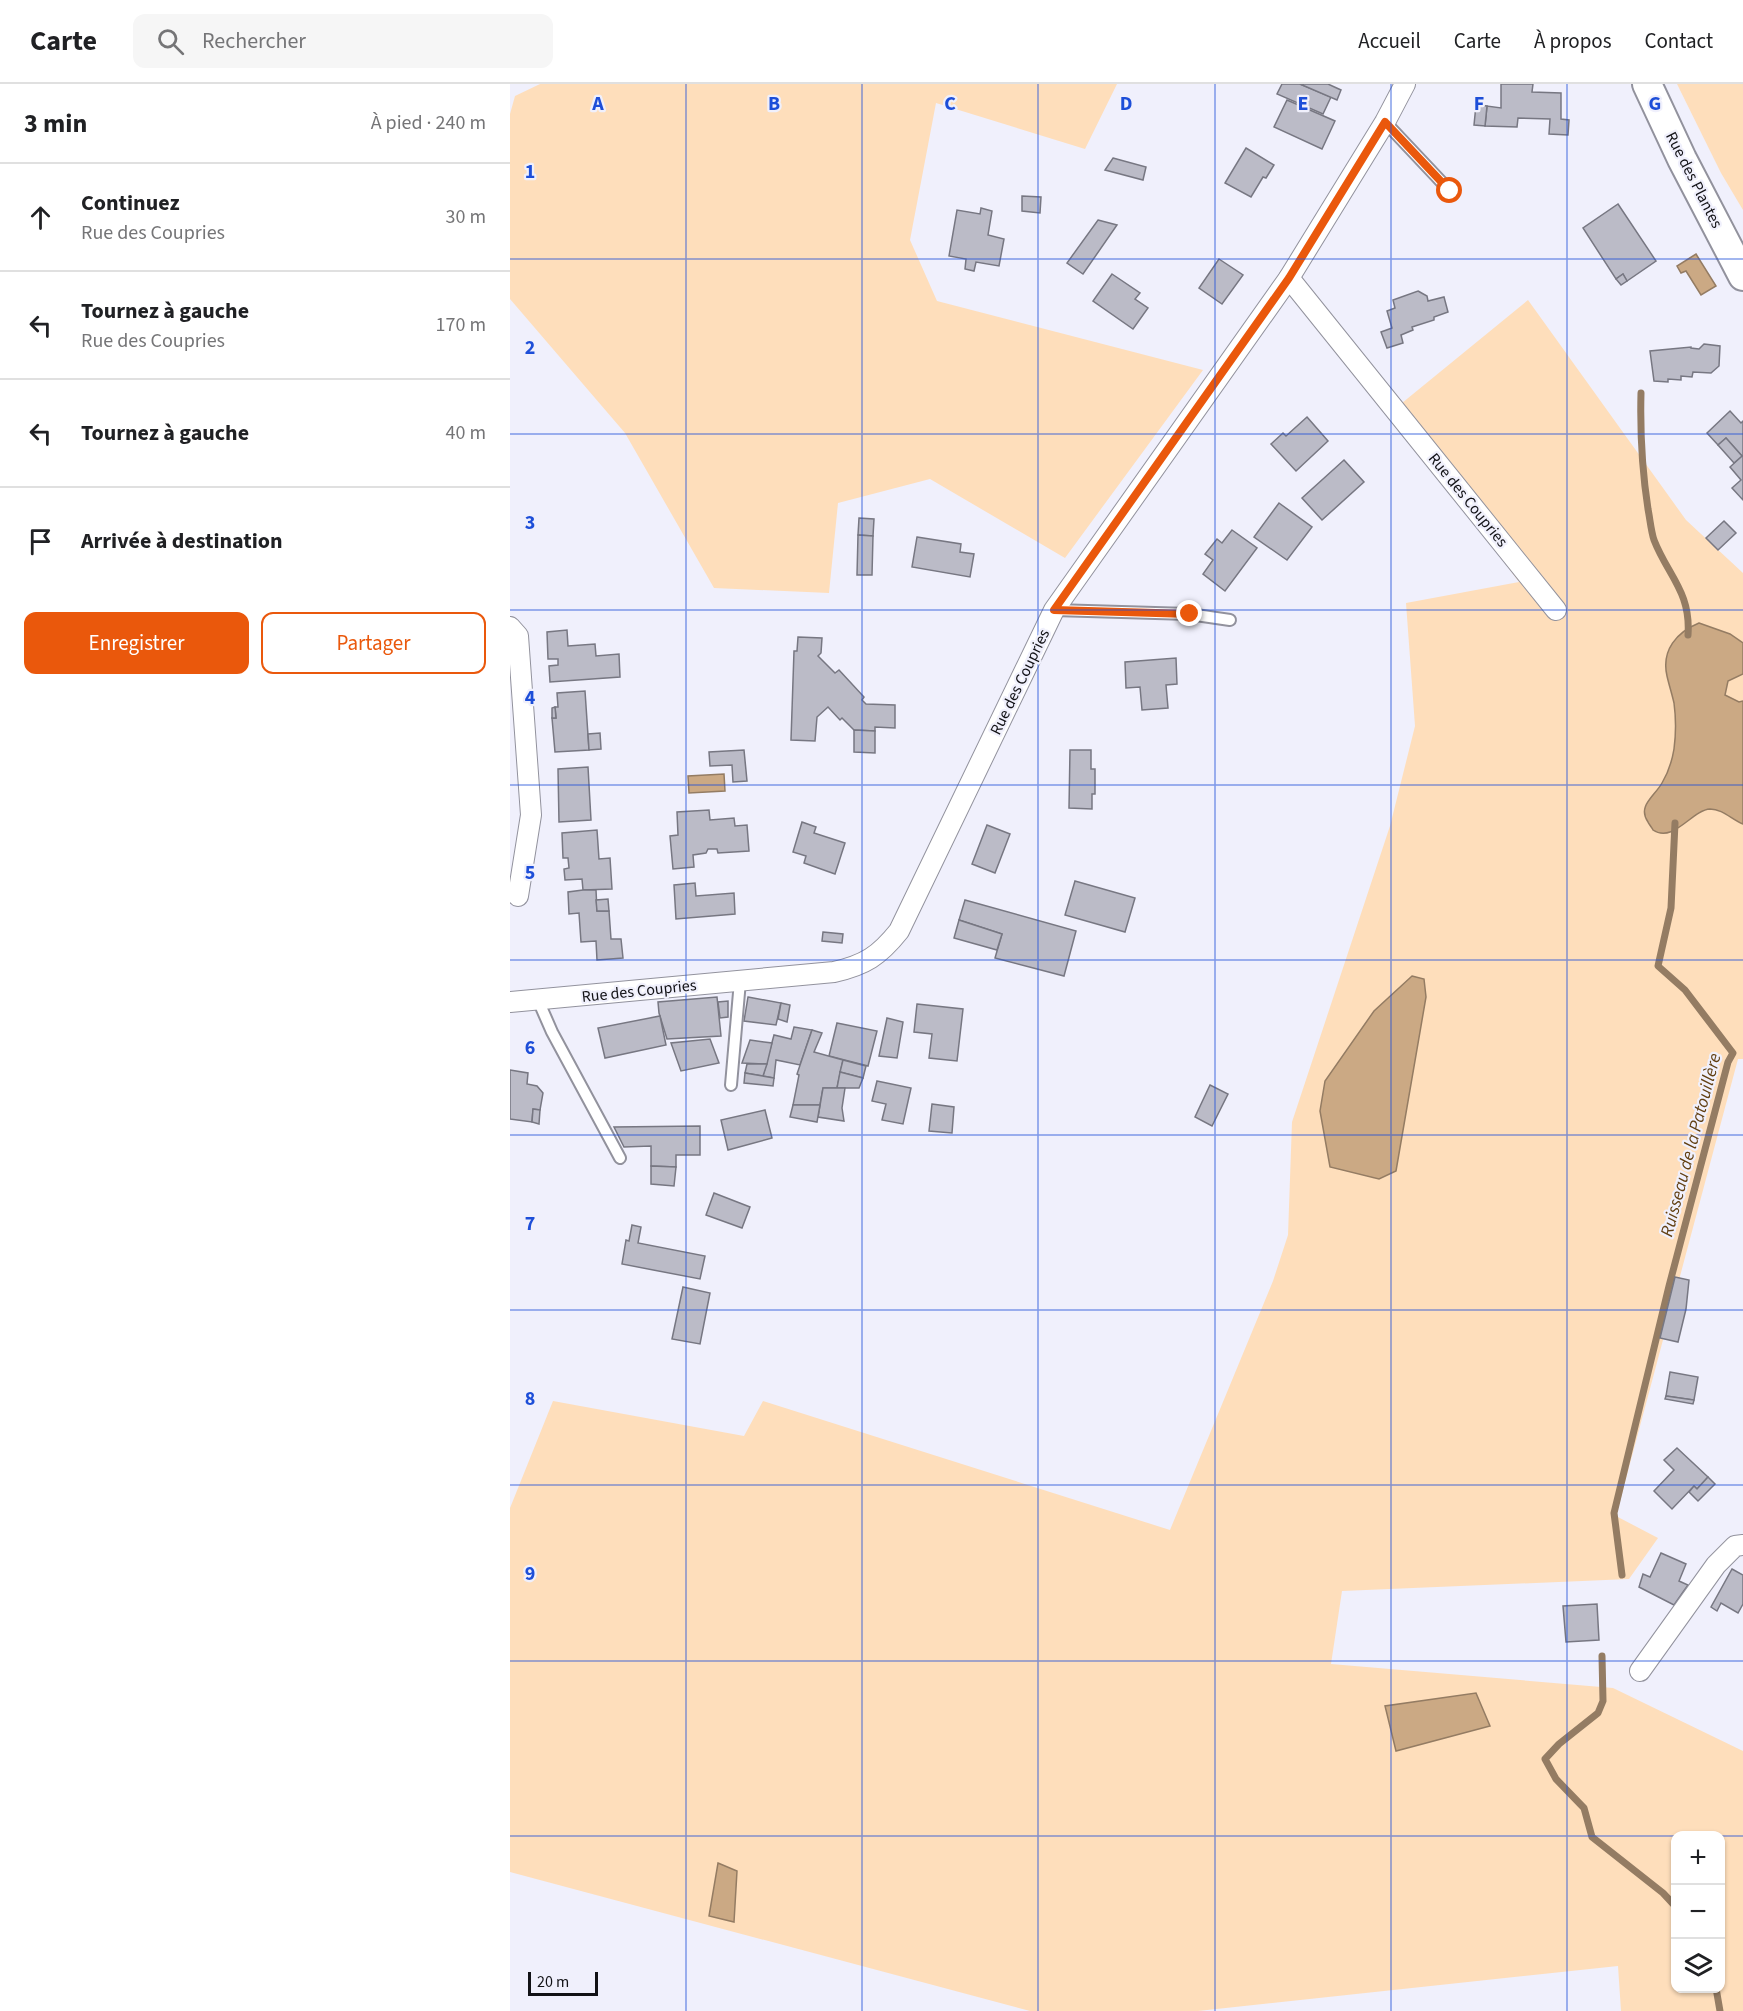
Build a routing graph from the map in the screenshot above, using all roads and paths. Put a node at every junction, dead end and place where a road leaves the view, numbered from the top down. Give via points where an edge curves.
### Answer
1 (1405, 84) edge
2 (1647, 84) edge
3 (1385, 122) junction
4 (1450, 191) dead end
5 (1743, 276) edge
6 (1289, 278) junction
7 (1054, 610) junction
8 (1556, 610) dead end
9 (1230, 620) dead end
10 (510, 627) edge
11 (518, 896) dead end
12 (740, 981) junction
13 (538, 1000) junction
14 (510, 1002) edge
15 (731, 1085) dead end
16 (620, 1158) dead end
17 (1743, 1545) edge
18 (1640, 1671) dead end

1 - 3 street, Rue des Coupries
2 - 5 street, Rue des Plantes
3 - 4 lane
3 - 6 street, Rue des Coupries
6 - 7 street, Rue des Coupries
6 - 8 street, Rue des Coupries
7 - 9 lane via 1190,614
7 - 12 street, Rue des Coupries via 899,932 885,949 854,967 834,972
10 - 11 street via 518,636 531,815
12 - 13 street, Rue des Coupries
12 - 15 lane
13 - 14 street, Rue des Coupries
13 - 16 lane
17 - 18 street via 1735,1546 1716,1565

